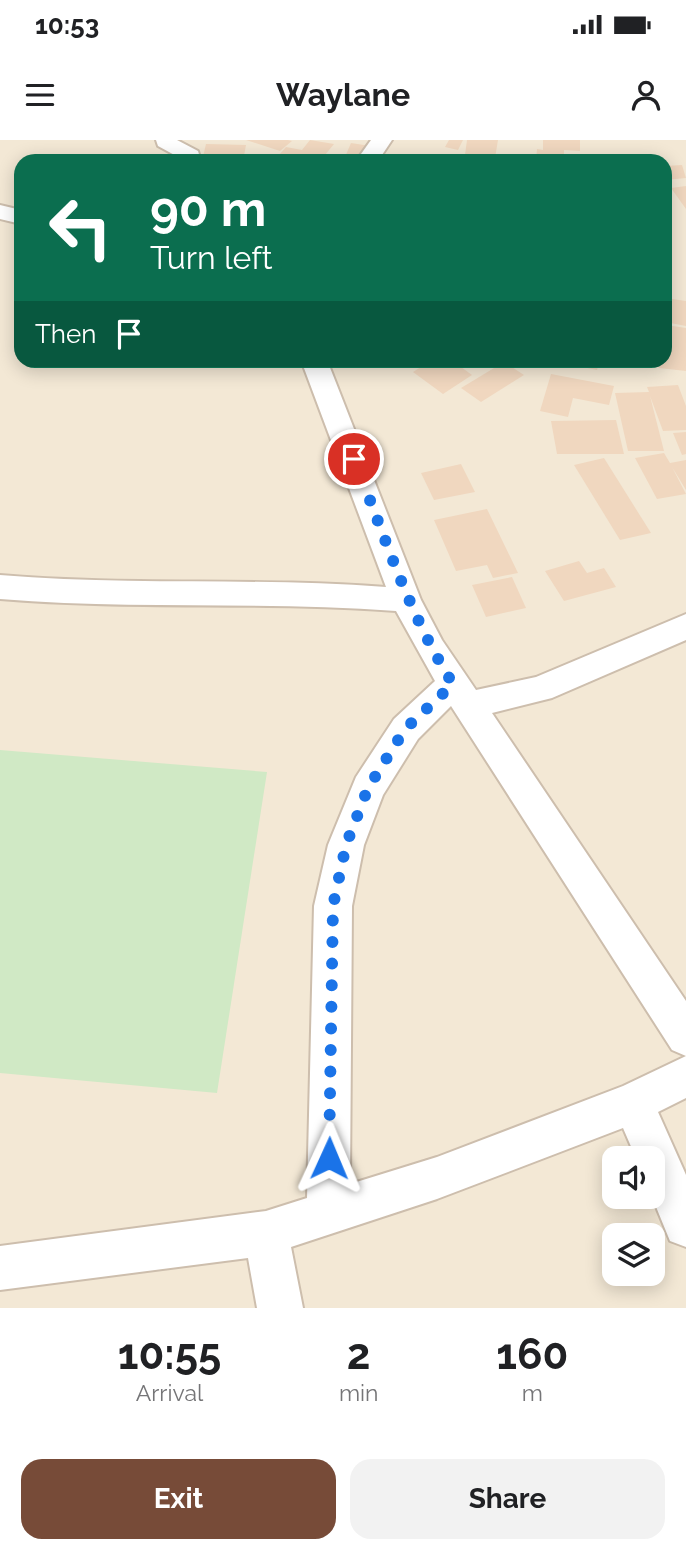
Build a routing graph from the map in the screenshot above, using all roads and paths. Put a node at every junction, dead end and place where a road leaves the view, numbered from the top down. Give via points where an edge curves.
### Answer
1 (165, 142) dead end
2 (189, 154) edge
3 (317, 368) edge
4 (0, 587) edge
5 (406, 600) junction
6 (686, 626) edge
7 (460, 694) junction
8 (686, 1036) edge
9 (686, 1076) edge
10 (633, 1103) junction
11 (328, 1213) junction
12 (686, 1225) edge
13 (266, 1233) junction
14 (0, 1268) edge
15 (280, 1308) edge

1 - 2 street
3 - 5 street
4 - 5 street via 328,594
5 - 7 street
6 - 7 street via 541,689
7 - 8 street
7 - 11 street via 405,729 368,788 346,845 333,906
9 - 10 street
10 - 11 street via 437,1178
10 - 12 street
11 - 13 street
13 - 14 street
13 - 15 street

